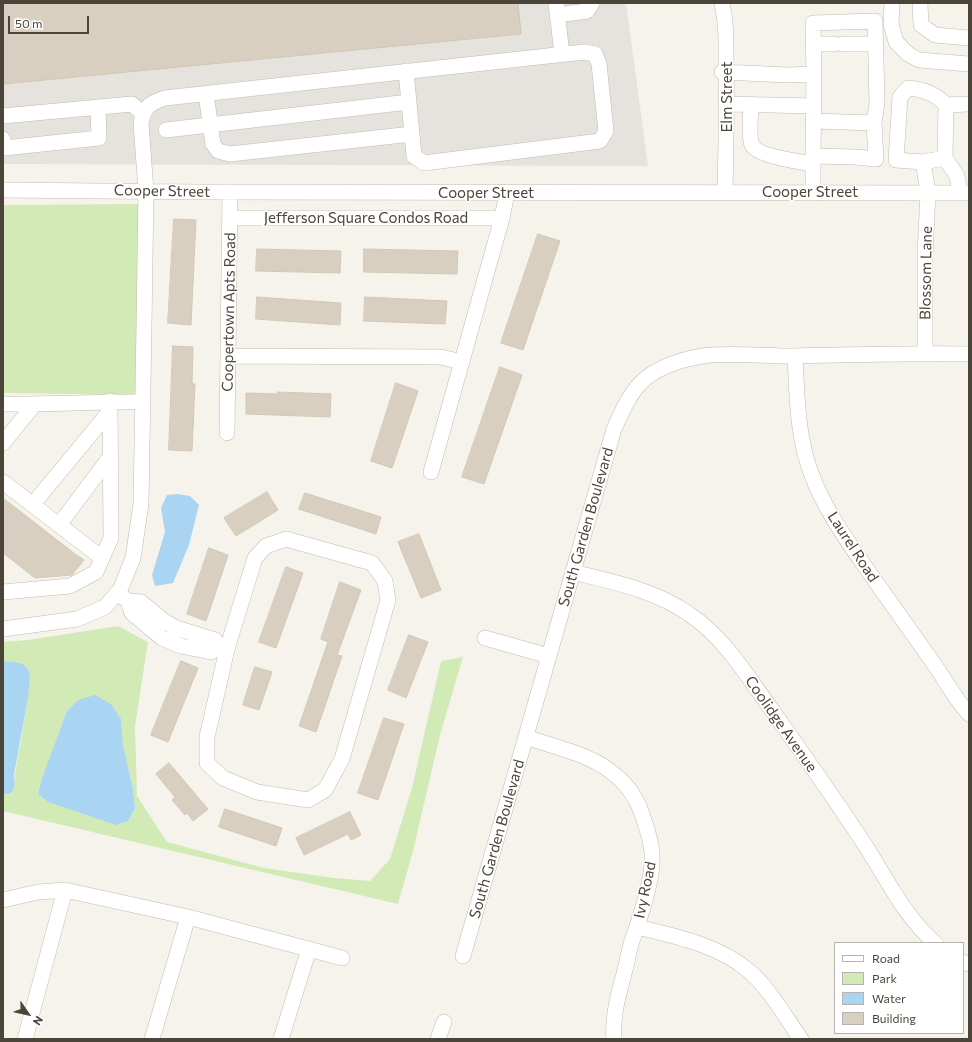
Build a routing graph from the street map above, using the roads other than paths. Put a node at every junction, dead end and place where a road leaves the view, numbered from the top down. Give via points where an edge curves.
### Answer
1 (592, 3) edge
2 (721, 3) edge
3 (892, 3) edge
4 (920, 3) edge
5 (557, 9) edge
6 (969, 38) edge
7 (813, 44) junction
8 (876, 44) junction
9 (562, 54) junction
10 (969, 64) edge
11 (406, 71) junction
12 (724, 72) junction
13 (814, 74) junction
14 (206, 94) junction
15 (409, 102) junction
16 (727, 104) junction
17 (751, 104) junction
18 (969, 104) edge
19 (946, 105) junction
20 (814, 106) junction
21 (98, 107) junction
22 (143, 114) junction
23 (3, 116) edge
24 (814, 121) junction
25 (874, 123) junction
26 (210, 124) junction
27 (166, 130) dead end
28 (412, 134) junction
29 (3, 139) edge
30 (945, 158) junction
31 (813, 160) junction
32 (923, 162) junction
33 (3, 190) edge
34 (146, 191) junction
35 (230, 192) junction
36 (722, 192) junction
37 (813, 192) junction
38 (928, 192) junction
39 (508, 193) junction
40 (964, 193) edge
41 (230, 218) junction
42 (502, 218) junction
43 (925, 354) junction
44 (969, 354) edge
45 (228, 356) junction
46 (795, 356) junction
47 (462, 362) junction
48 (143, 402) junction
49 (3, 404) edge
50 (34, 405) junction
51 (110, 406) junction
52 (227, 433) dead end
53 (3, 443) edge
54 (110, 457) junction
55 (431, 472) dead end
56 (3, 482) edge
57 (33, 504) junction
58 (59, 525) junction
59 (102, 558) junction
60 (573, 572) junction
61 (3, 592) edge
62 (122, 597) junction
63 (3, 629) edge
64 (486, 638) dead end
65 (224, 648) junction
66 (549, 656) junction
67 (969, 714) edge
68 (526, 737) junction
69 (65, 890) junction
70 (3, 900) edge
71 (188, 917) junction
72 (637, 927) junction
73 (934, 942) edge
74 (309, 949) junction
75 (463, 956) dead end
76 (342, 958) dead end
77 (444, 1022) dead end
78 (25, 1039) edge
79 (152, 1039) edge
80 (281, 1039) edge
81 (438, 1039) edge
82 (614, 1039) edge
83 (801, 1039) edge

1 - 5 street via 587,11
2 - 12 street, Elm Street via 727,30
3 - 10 street via 891,24 896,42 908,54 918,60
4 - 6 street via 921,25 935,35
5 - 9 street
7 - 8 street
7 - 8 street via 813,23 875,21
7 - 13 street
8 - 25 street via 877,103
9 - 11 street
9 - 28 street via 595,54 599,64 606,125 606,131 600,141 424,163 414,156
11 - 14 street
11 - 15 street
12 - 13 street
12 - 16 street, Elm Street
12 - 36 street, Elm Street
13 - 20 street
14 - 22 street via 165,98 150,104
14 - 26 street
15 - 26 street
15 - 28 street
16 - 17 street
16 - 36 street, Elm Street
17 - 20 street
17 - 31 street via 750,136 754,148 790,161
18 - 19 street
19 - 30 street
19 - 32 street via 936,96 919,89 908,88 900,97 896,160
20 - 24 street
21 - 22 street via 132,104
21 - 23 street
21 - 29 street via 100,138 4,148
22 - 34 street via 141,123
24 - 25 street
24 - 31 street
25 - 31 street via 876,159 855,157
26 - 27 street
26 - 28 street via 218,151 230,154
30 - 32 street
30 - 40 street
31 - 37 street
32 - 38 street, Blossom Lane
33 - 34 street, Cooper Street
34 - 35 street, Cooper Street
34 - 48 street
35 - 39 street, Cooper Street
35 - 41 street, Coopertown Apts Road
36 - 37 street, Cooper Street
36 - 39 street, Cooper Street
37 - 38 street, Cooper Street
38 - 40 street, Cooper Street
38 - 43 street, Blossom Lane
39 - 42 street
41 - 42 street, Jefferson Square Condos Road
41 - 45 street, Coopertown Apts Road
42 - 47 street
43 - 44 street, South Garden Boulevard
43 - 46 street, South Garden Boulevard
45 - 47 street via 440,357
45 - 52 street, Coopertown Apts Road
46 - 60 street, South Garden Boulevard via 712,355 677,362 646,378 625,406 614,429
46 - 67 street, Laurel Road via 796,394 803,444 820,494 848,542
47 - 55 street
48 - 51 street
48 - 62 street via 141,504 133,558 120,590
49 - 50 street
50 - 51 street
50 - 53 street
51 - 54 street
51 - 57 street
54 - 58 street
54 - 59 street via 111,538
56 - 57 street
57 - 58 street
58 - 59 street
59 - 61 street via 96,572 70,586
60 - 66 street, South Garden Boulevard
60 - 73 street, Coolidge Avenue via 660,597 688,613 716,635 806,758 902,906
62 - 63 street via 77,619
62 - 65 street via 141,602 176,628 216,640
64 - 66 street
65 - 65 street via 207,737 207,763 223,778 257,792 308,800 325,790 342,759 388,600 386,581 372,563 286,539 266,546 255,558
66 - 68 street, South Garden Boulevard
68 - 72 street, Ivy Road via 601,765 623,781 638,801 651,840 652,854 649,880
68 - 75 street, South Garden Boulevard
69 - 70 street via 38,892
69 - 71 street
69 - 78 street
71 - 74 street
71 - 79 street
72 - 82 street, Ivy Road via 617,997
72 - 83 street via 705,946 740,964 759,982
74 - 76 street
74 - 80 street
77 - 81 street

